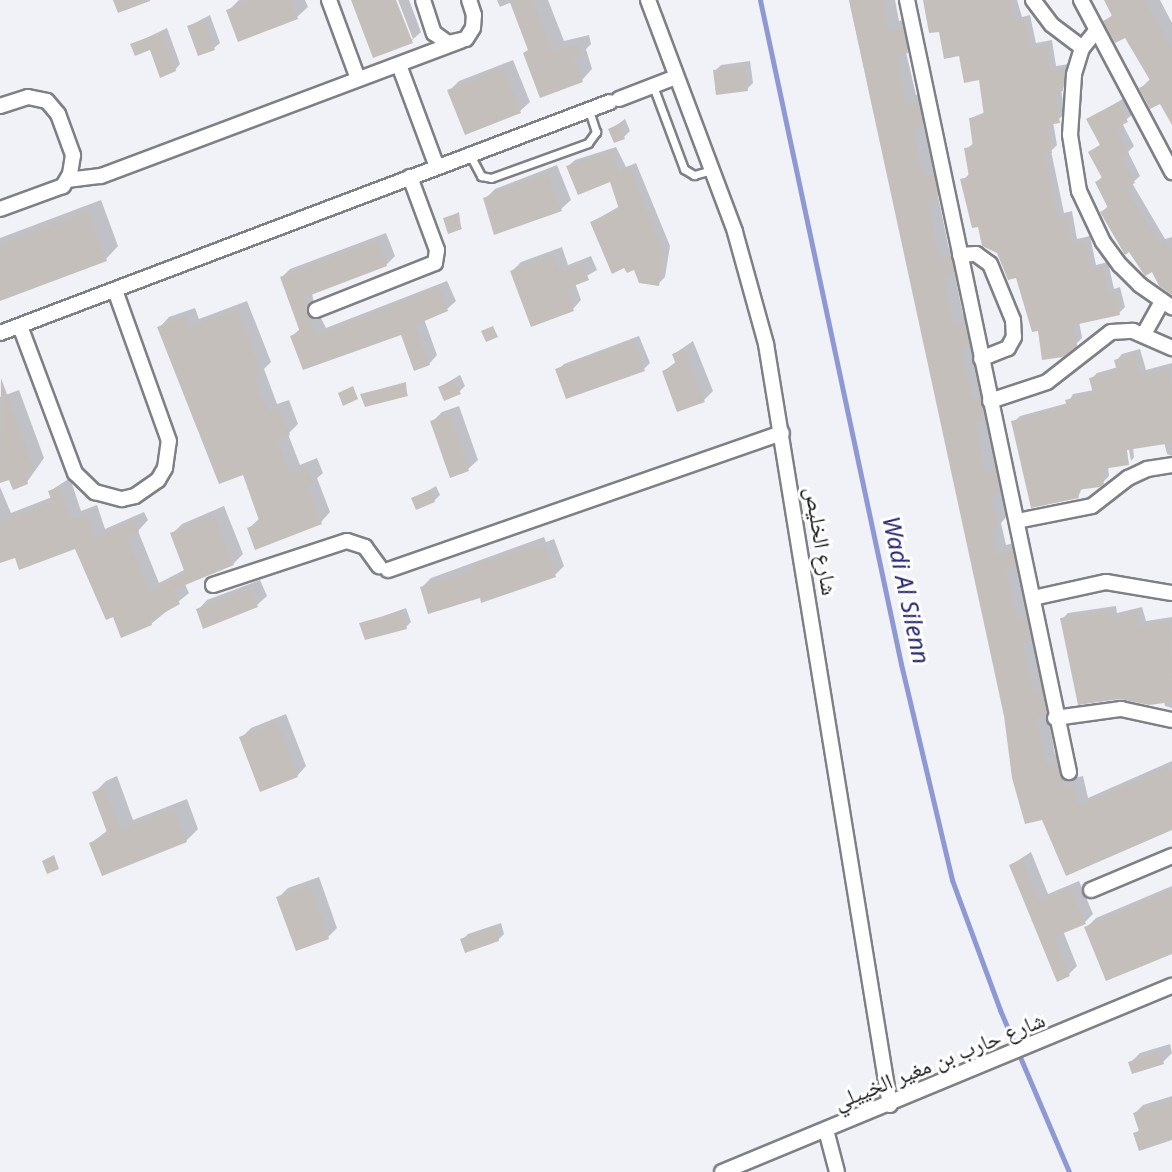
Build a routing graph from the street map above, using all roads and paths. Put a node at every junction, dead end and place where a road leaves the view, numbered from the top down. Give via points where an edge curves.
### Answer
1 (329, 0) edge
2 (423, 0) edge
3 (469, 0) edge
4 (648, 0) edge
5 (907, 0) edge
6 (1033, 0) edge
7 (1081, 0) edge
8 (1096, 31) junction
9 (461, 41) junction
10 (1082, 48) junction
11 (399, 65) junction
12 (676, 77) junction
13 (358, 79) junction
14 (653, 86) junction
15 (0, 106) edge
16 (589, 110) junction
17 (470, 155) junction
18 (437, 167) junction
19 (712, 170) junction
20 (1172, 172) edge
21 (410, 177) junction
22 (67, 180) junction
23 (0, 209) edge
24 (960, 255) junction
25 (115, 290) junction
26 (1167, 304) edge
27 (316, 310) dead end
28 (20, 326) junction
29 (0, 333) edge
30 (1144, 334) junction
31 (1172, 348) edge
32 (981, 359) junction
33 (990, 401) junction
34 (782, 433) junction
35 (1172, 465) edge
36 (1017, 521) junction
37 (213, 585) dead end
38 (1172, 593) edge
39 (1033, 598) junction
40 (1055, 718) junction
41 (1172, 720) edge
42 (1069, 772) dead end
43 (1172, 856) edge
44 (1091, 890) dead end
45 (1172, 986) edge
46 (890, 1105) junction
47 (826, 1130) junction
48 (722, 1172) edge
49 (837, 1172) edge

1 - 13 street
2 - 9 street via 438,37 448,43
3 - 9 street via 475,22
4 - 12 street, شارع الخليص
5 - 24 street
6 - 10 street via 1052,25
7 - 8 street
8 - 10 street
8 - 20 street
9 - 11 street
10 - 26 street via 1071,106 1079,191 1112,253 1140,285
11 - 13 street
11 - 18 street
12 - 14 street
12 - 19 street, شارع الخليص
13 - 22 street via 101,176
14 - 16 street
14 - 19 lane via 684,169 694,175
15 - 22 street via 35,96 52,104 73,155
16 - 17 street
16 - 17 lane via 596,132 588,143 491,178 481,176
17 - 18 street
18 - 21 street
19 - 34 street, شارع الخليص via 753,290
21 - 25 street
21 - 27 street via 437,250 435,263
22 - 23 street via 57,189
24 - 32 street
24 - 32 street via 976,254 990,264 1013,320 1008,348
25 - 28 street
25 - 28 street via 169,441 158,480 135,496 108,497 83,484 75,473
26 - 30 street
28 - 29 street
30 - 31 street
30 - 33 street via 1111,332 1047,382
32 - 33 street
33 - 36 street
34 - 37 street via 384,568 365,547 347,541
34 - 46 street, شارع الخليص
35 - 36 street via 1128,478 1092,506
36 - 39 street
38 - 39 street via 1106,582
39 - 40 street
40 - 41 street via 1121,709
40 - 42 street
43 - 44 street
45 - 46 street, شارع حارب بن مغير الخييلي
46 - 47 street, شارع حارب بن مغير الخييلي
47 - 48 street, شارع حارب بن مغير الخييلي
47 - 49 street

